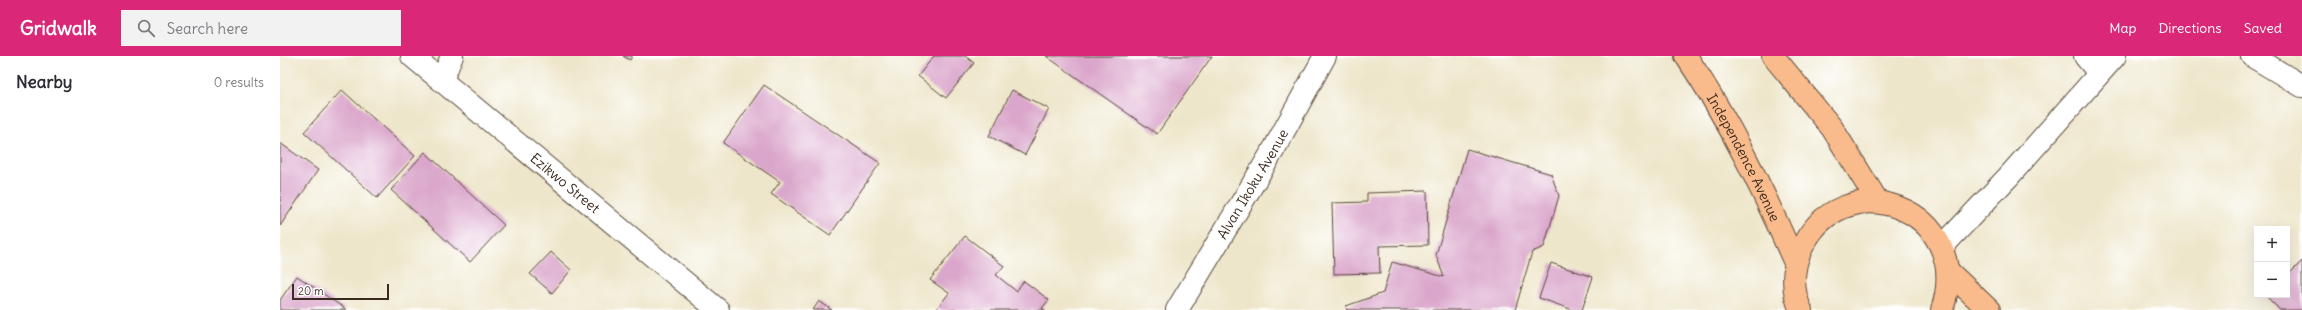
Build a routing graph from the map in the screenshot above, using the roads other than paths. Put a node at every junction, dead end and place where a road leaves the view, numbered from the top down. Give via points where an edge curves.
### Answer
1 (412, 56) edge
2 (452, 56) edge
3 (1325, 56) edge
4 (1686, 56) edge
5 (1773, 56) edge
6 (2085, 56) edge
7 (2115, 56) edge
8 (2252, 56) edge
9 (2099, 73) junction
10 (442, 80) junction
11 (2302, 86) edge
12 (1878, 202) junction
13 (1942, 247) junction
14 (1795, 263) junction
15 (1948, 272) junction
16 (718, 310) edge
17 (1177, 310) edge
18 (1801, 310) edge
19 (1942, 310) edge
20 (1989, 310) edge

1 - 10 street, Ezikwo Street
2 - 10 street
3 - 17 street, Alvan Ikoku Avenue via 1274,149
4 - 14 main road, Independence Avenue via 1713,97 1758,178
5 - 12 main road via 1832,128
6 - 9 street
7 - 9 street
8 - 11 street
9 - 13 street via 2009,176
10 - 16 street, Ezikwo Street
12 - 13 main road via 1892,204 1916,216 1935,235
12 - 14 main road via 1850,204 1825,217 1806,237
13 - 15 main road
14 - 18 main road via 1794,282
15 - 19 main road via 1947,293
15 - 20 main road

